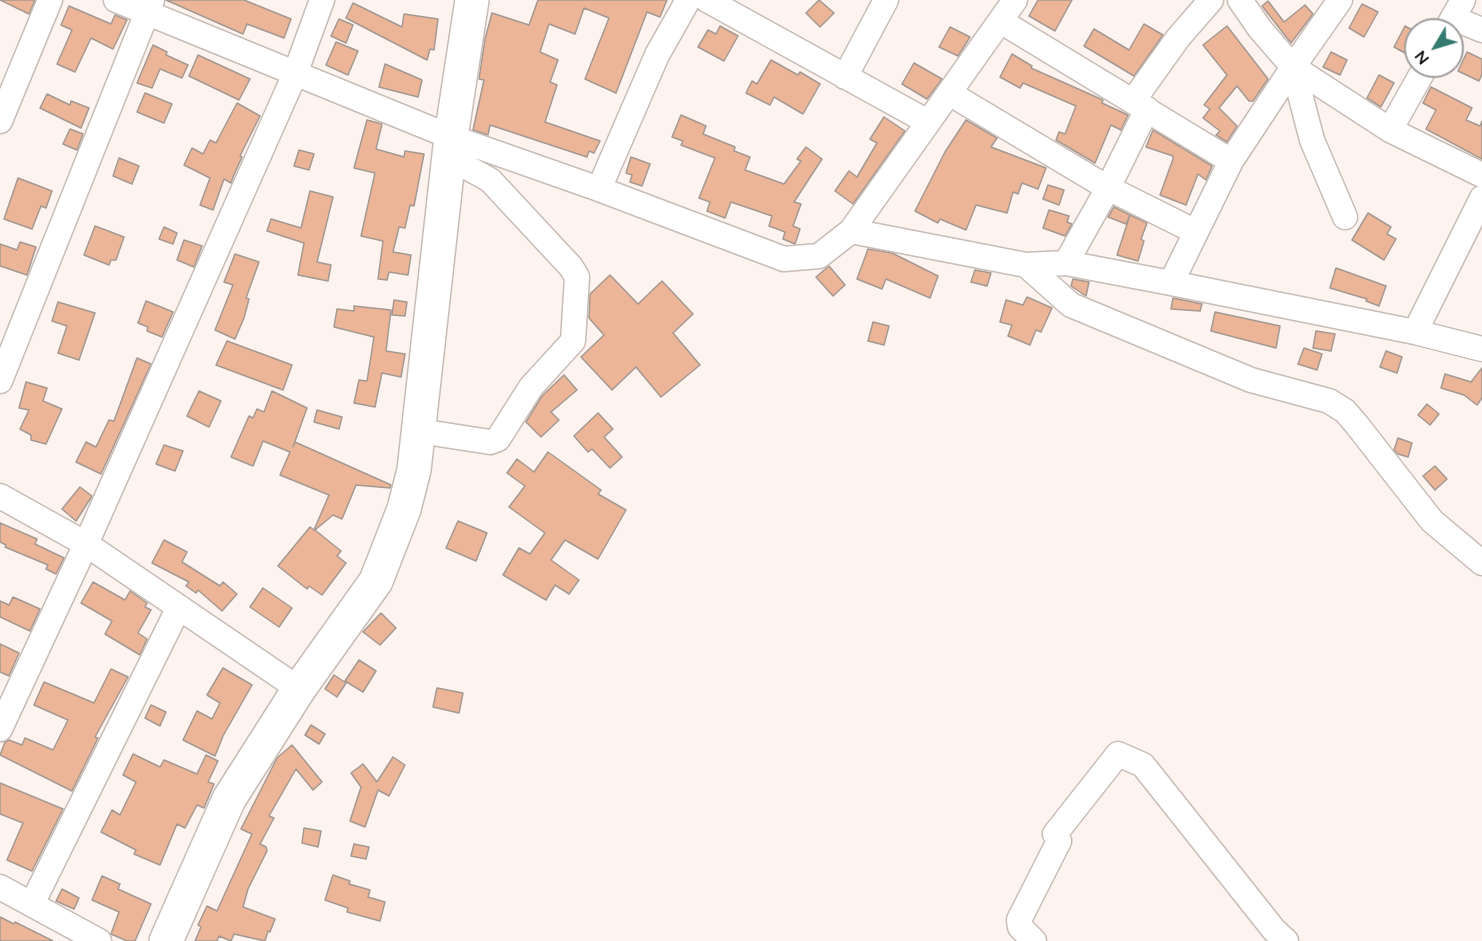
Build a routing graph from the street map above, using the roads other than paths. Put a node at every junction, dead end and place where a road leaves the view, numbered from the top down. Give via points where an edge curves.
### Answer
1 (50, 0) edge
2 (116, 0) edge
3 (322, 0) edge
4 (472, 0) edge
5 (688, 0) edge
6 (707, 0) edge
7 (886, 0) edge
8 (1015, 0) edge
9 (1211, 0) edge
10 (1240, 0) edge
11 (1340, 0) edge
12 (149, 6) edge
13 (1454, 16) edge
14 (1002, 22) junction
15 (1482, 30) edge
16 (1293, 68) junction
17 (295, 74) junction
18 (845, 77) junction
19 (1419, 78) edge
20 (949, 93) junction
21 (1140, 105) junction
22 (0, 121) edge
23 (928, 122) junction
24 (1390, 130) junction
25 (449, 147) junction
26 (1231, 161) junction
27 (1482, 175) edge
28 (1108, 188) junction
29 (599, 189) junction
30 (1482, 198) edge
31 (1345, 217) dead end
32 (851, 231) junction
33 (1196, 232) junction
34 (1066, 263) junction
35 (1026, 265) junction
36 (1171, 283) junction
37 (1415, 332) junction
38 (1482, 349) edge
39 (0, 381) edge
40 (419, 430) junction
41 (0, 496) edge
42 (86, 544) junction
43 (1482, 563) edge
44 (179, 607) junction
45 (299, 688) junction
46 (0, 729) edge
47 (0, 887) edge
48 (32, 904) junction
49 (99, 941) edge
50 (166, 941) edge
51 (1034, 941) edge
52 (1286, 941) edge

1 - 22 street
2 - 12 street
3 - 17 street
4 - 25 highway
5 - 29 street via 657,55
6 - 18 street
7 - 18 street
8 - 14 street
9 - 21 street via 1178,38
10 - 16 street
11 - 16 street
12 - 17 street
12 - 39 street
13 - 15 street
14 - 20 street
14 - 21 street
16 - 24 street
16 - 26 street
16 - 31 street via 1312,140
17 - 25 street
17 - 42 street
18 - 23 street
19 - 24 street
20 - 23 street
20 - 28 street
21 - 26 street
21 - 28 street
23 - 32 street
24 - 27 street
25 - 29 street
25 - 40 highway
25 - 40 street via 490,180 571,267 577,277 576,314 573,341 531,387 498,439 490,442
26 - 33 street
28 - 33 street
28 - 34 street
29 - 32 street via 784,259 819,256
30 - 37 street
32 - 35 street
33 - 36 street
34 - 35 street
34 - 36 street
35 - 43 street via 1071,305 1251,380 1329,401 1345,411 1432,521
36 - 37 street
37 - 38 street
40 - 45 highway via 404,509 376,581
41 - 42 street
42 - 44 street
42 - 46 street
44 - 45 street
44 - 48 street
45 - 50 highway via 229,799
47 - 48 street
48 - 49 street
51 - 52 street via 1020,927 1019,920 1059,841 1055,834 1118,754 1143,765

